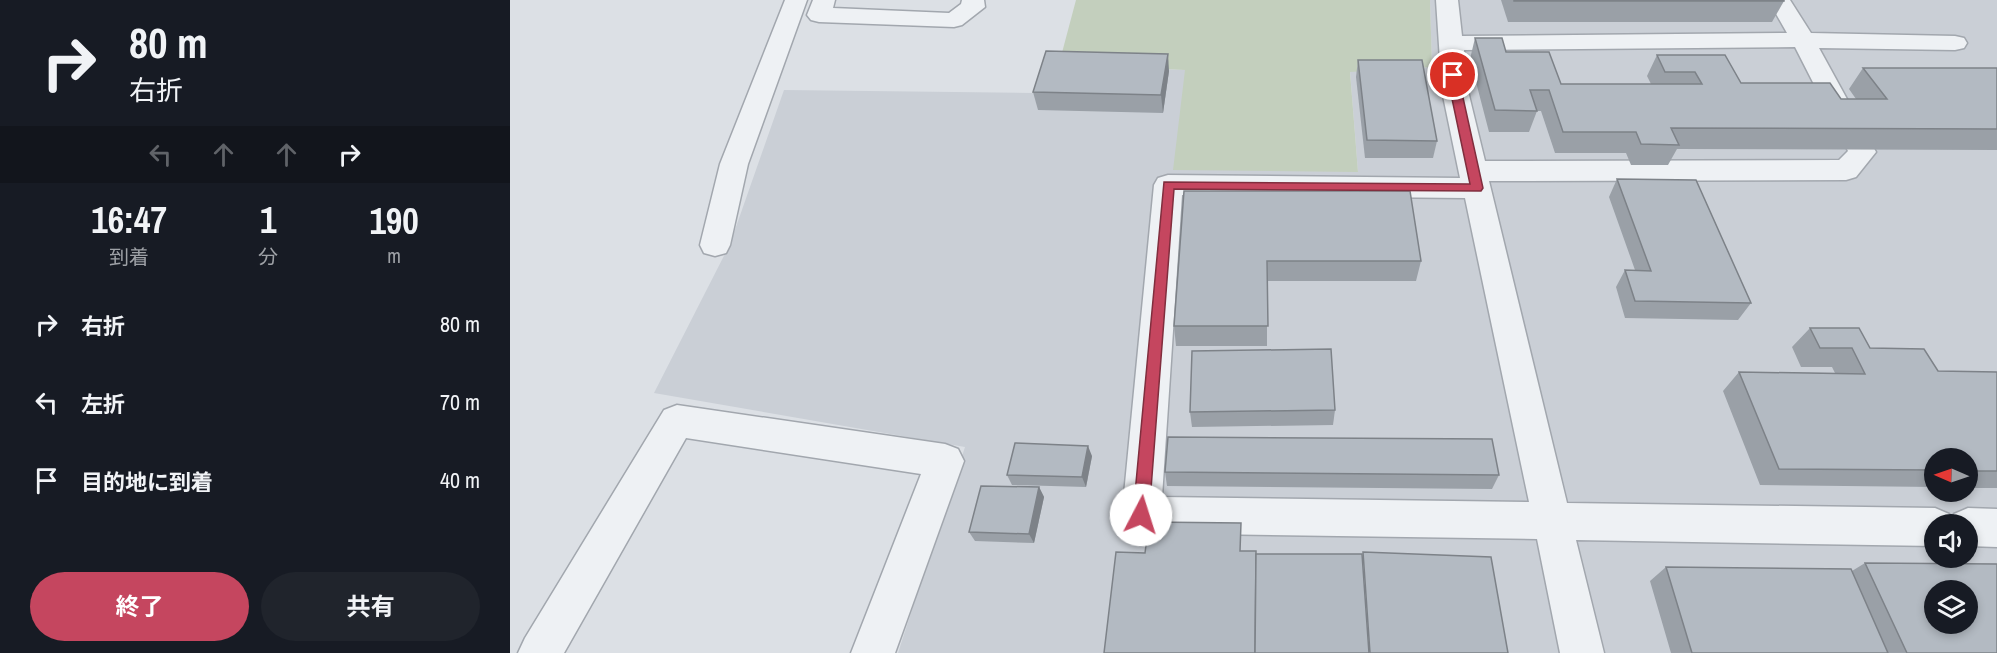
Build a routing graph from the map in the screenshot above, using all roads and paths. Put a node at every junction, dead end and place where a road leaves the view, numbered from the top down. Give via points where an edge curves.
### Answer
1 (796, 0) edge
2 (824, 0) edge
3 (973, 0) edge
4 (1447, 0) edge
5 (1779, 0) edge
6 (1803, 40) junction
7 (1449, 43) junction
8 (1955, 43) dead end
9 (1474, 179) junction
10 (715, 245) dead end
11 (1552, 520) junction
12 (1924, 526) edge
13 (1978, 527) edge
14 (1997, 528) edge
15 (540, 653) edge
16 (873, 653) edge
17 (1581, 653) edge

1 - 10 street via 734,164
2 - 3 street via 819,15 954,20 973,7
4 - 7 street
5 - 6 street
6 - 7 street
6 - 8 street
6 - 9 street via 1862,152 1846,170
7 - 9 street
9 - 11 street
9 - 11 street via 1168,185 1141,515
11 - 12 street
11 - 17 street
13 - 14 street
15 - 16 street via 677,421 945,460

